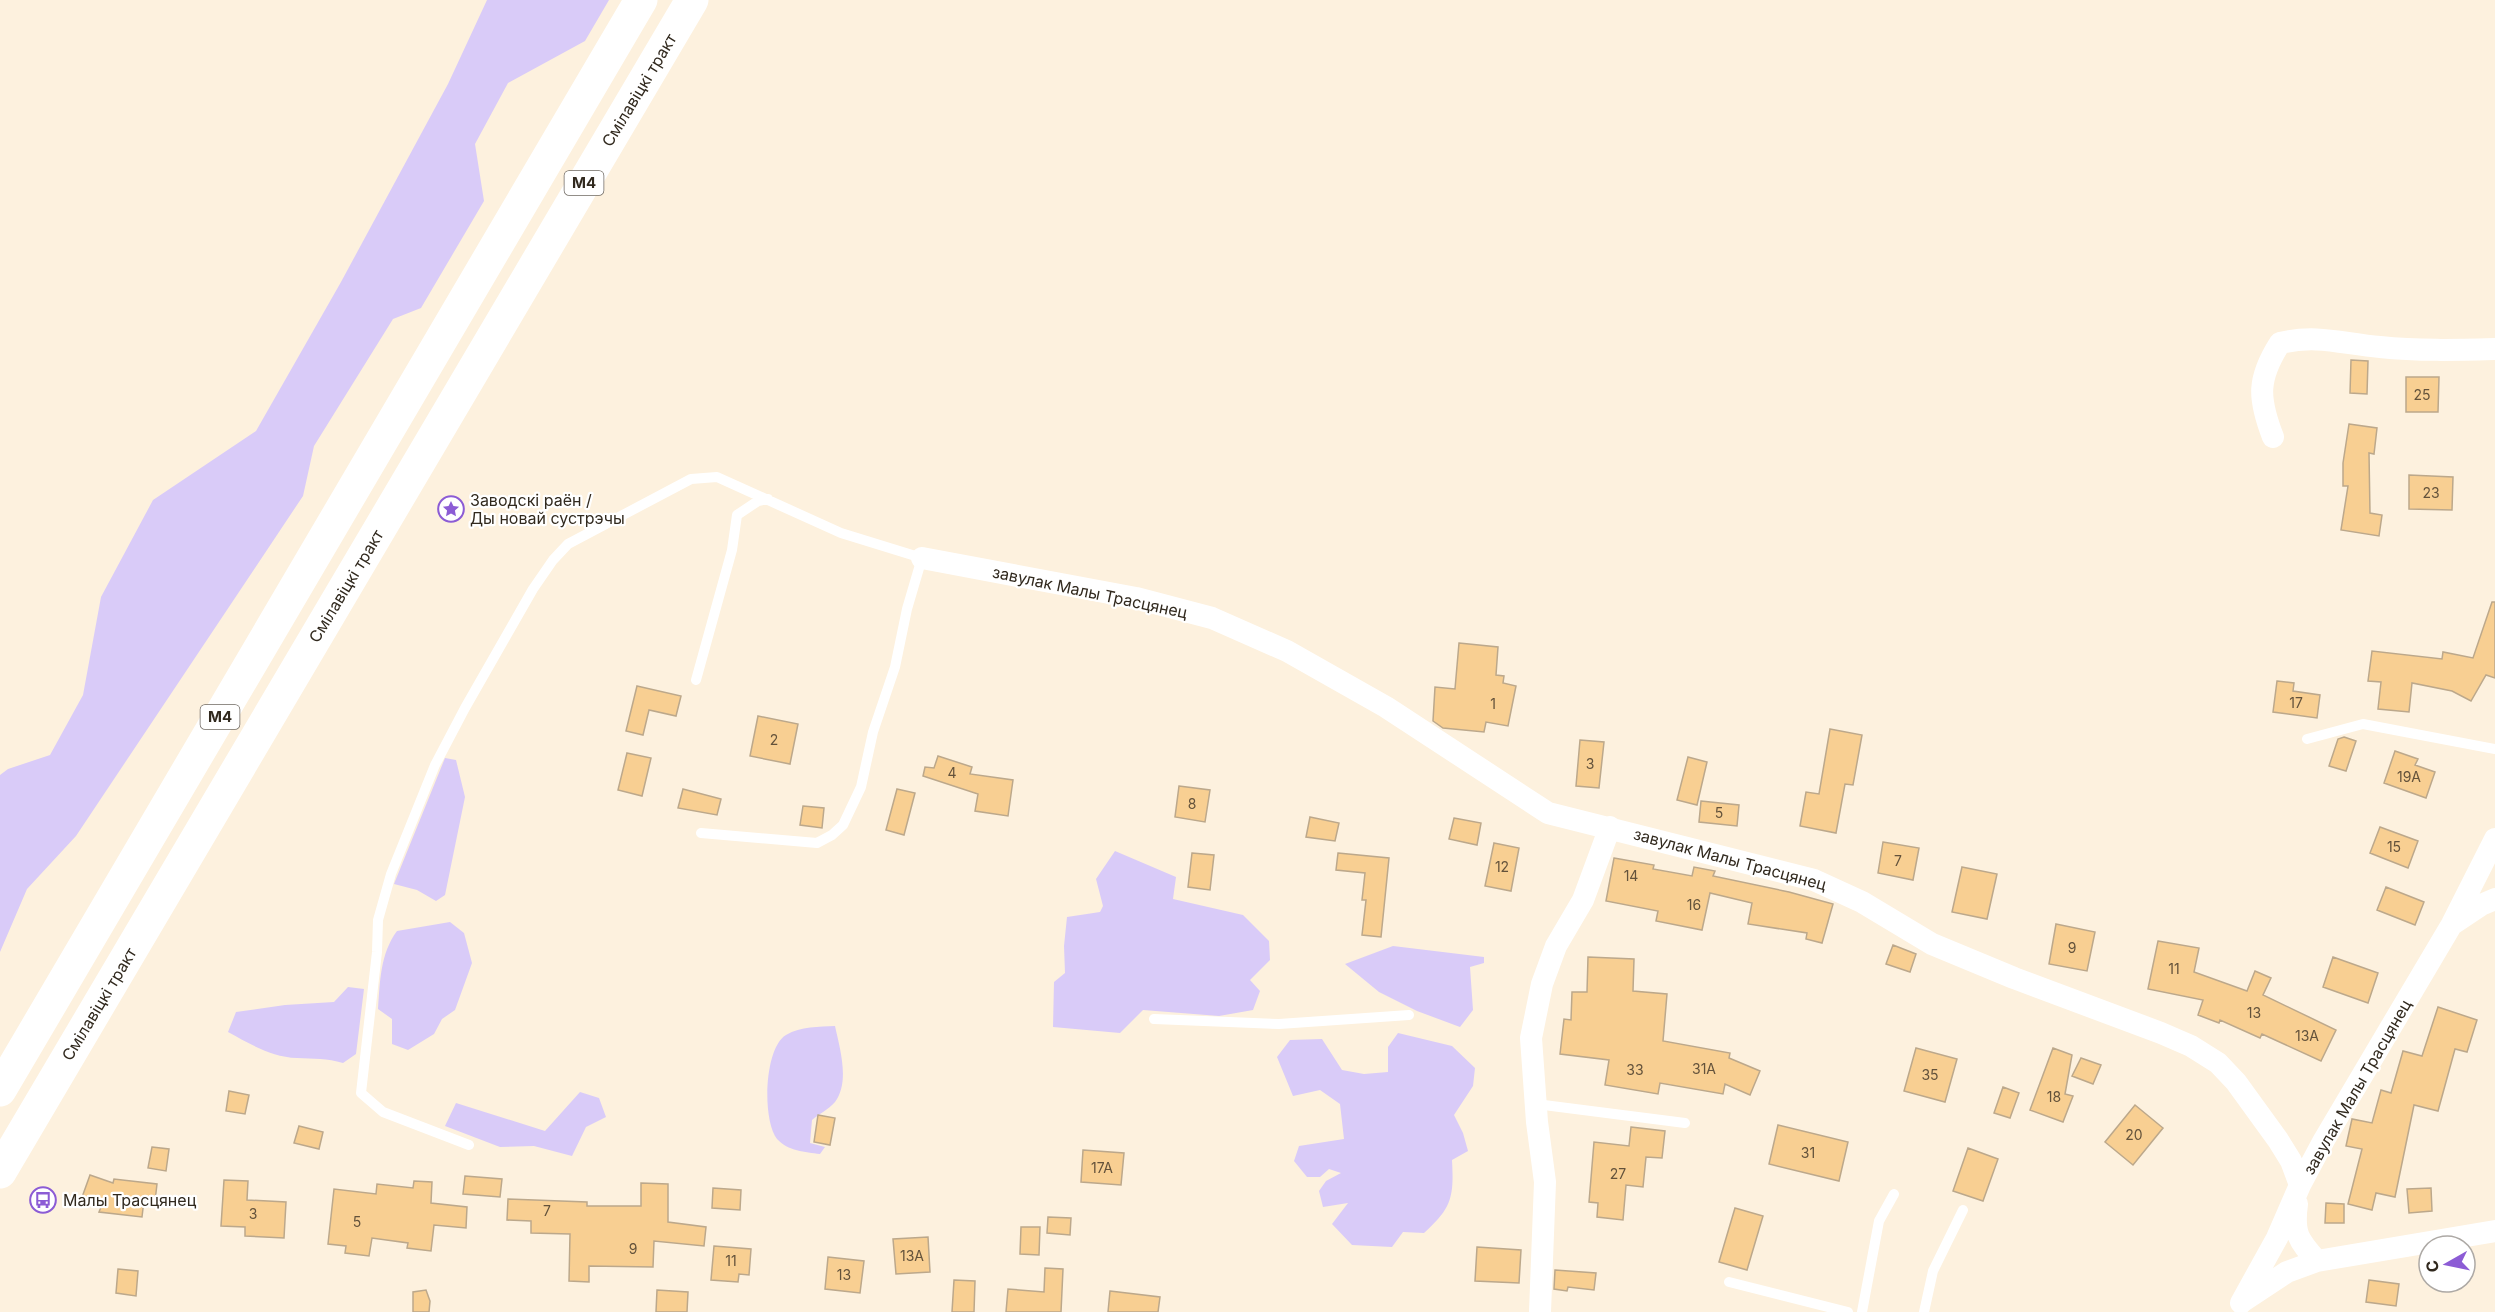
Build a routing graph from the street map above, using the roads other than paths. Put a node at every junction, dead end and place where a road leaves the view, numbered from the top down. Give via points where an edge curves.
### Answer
1 (641, 0) edge
2 (692, 0) edge
3 (2495, 349) edge
4 (2273, 437) dead end
5 (768, 499) junction
6 (922, 558) junction
7 (696, 680) dead end
8 (2307, 739) dead end
9 (2495, 749) edge
10 (1610, 827) junction
11 (700, 833) dead end
12 (2495, 839) edge
13 (2495, 899) edge
14 (2452, 924) junction
15 (1409, 1015) dead end
16 (1154, 1019) dead end
17 (0, 1090) edge
18 (1536, 1104) junction
19 (1685, 1123) dead end
20 (469, 1145) dead end
21 (0, 1172) edge
22 (2300, 1185) junction
23 (1894, 1194) dead end
24 (1964, 1210) dead end
25 (2495, 1232) edge
26 (2317, 1261) junction
27 (1730, 1282) dead end
28 (2237, 1307) edge
29 (1540, 1312) edge
30 (1848, 1312) edge
31 (1862, 1312) edge
32 (1924, 1312) edge

1 - 17 highway, М4
2 - 21 highway, Смілавіцкі тракт / М4
3 - 4 street via 2422,350 2317,338 2280,344 2266,364 2261,398
5 - 6 lane via 841,532
5 - 7 lane via 737,515 732,550
5 - 20 lane via 717,477 691,479 568,544 532,589 435,765 391,874 378,920 361,1093 383,1112
6 - 10 street, завулак Малы Трасцянец via 1136,597 1212,618 1287,651 1386,707 1548,813
6 - 11 lane via 861,787 843,825 818,843
8 - 9 lane via 2363,724
10 - 18 street via 1582,900 1556,946 1542,984 1531,1038
10 - 22 street, завулак Малы Трасцянец via 1814,880 1862,902 1932,944 2191,1046 2236,1082 2278,1140
12 - 14 street, завулак Малы Трасцянец
13 - 14 street, завулак Малы Трасцянец
14 - 22 street, завулак Малы Трасцянец
15 - 16 lane via 1279,1024
18 - 19 lane
18 - 29 street via 1545,1182
22 - 26 street via 2294,1224 2300,1243
22 - 28 street via 2277,1238
23 - 31 lane via 1879,1221
24 - 32 lane via 1934,1271
25 - 26 street
26 - 28 street via 2287,1272
27 - 30 lane

